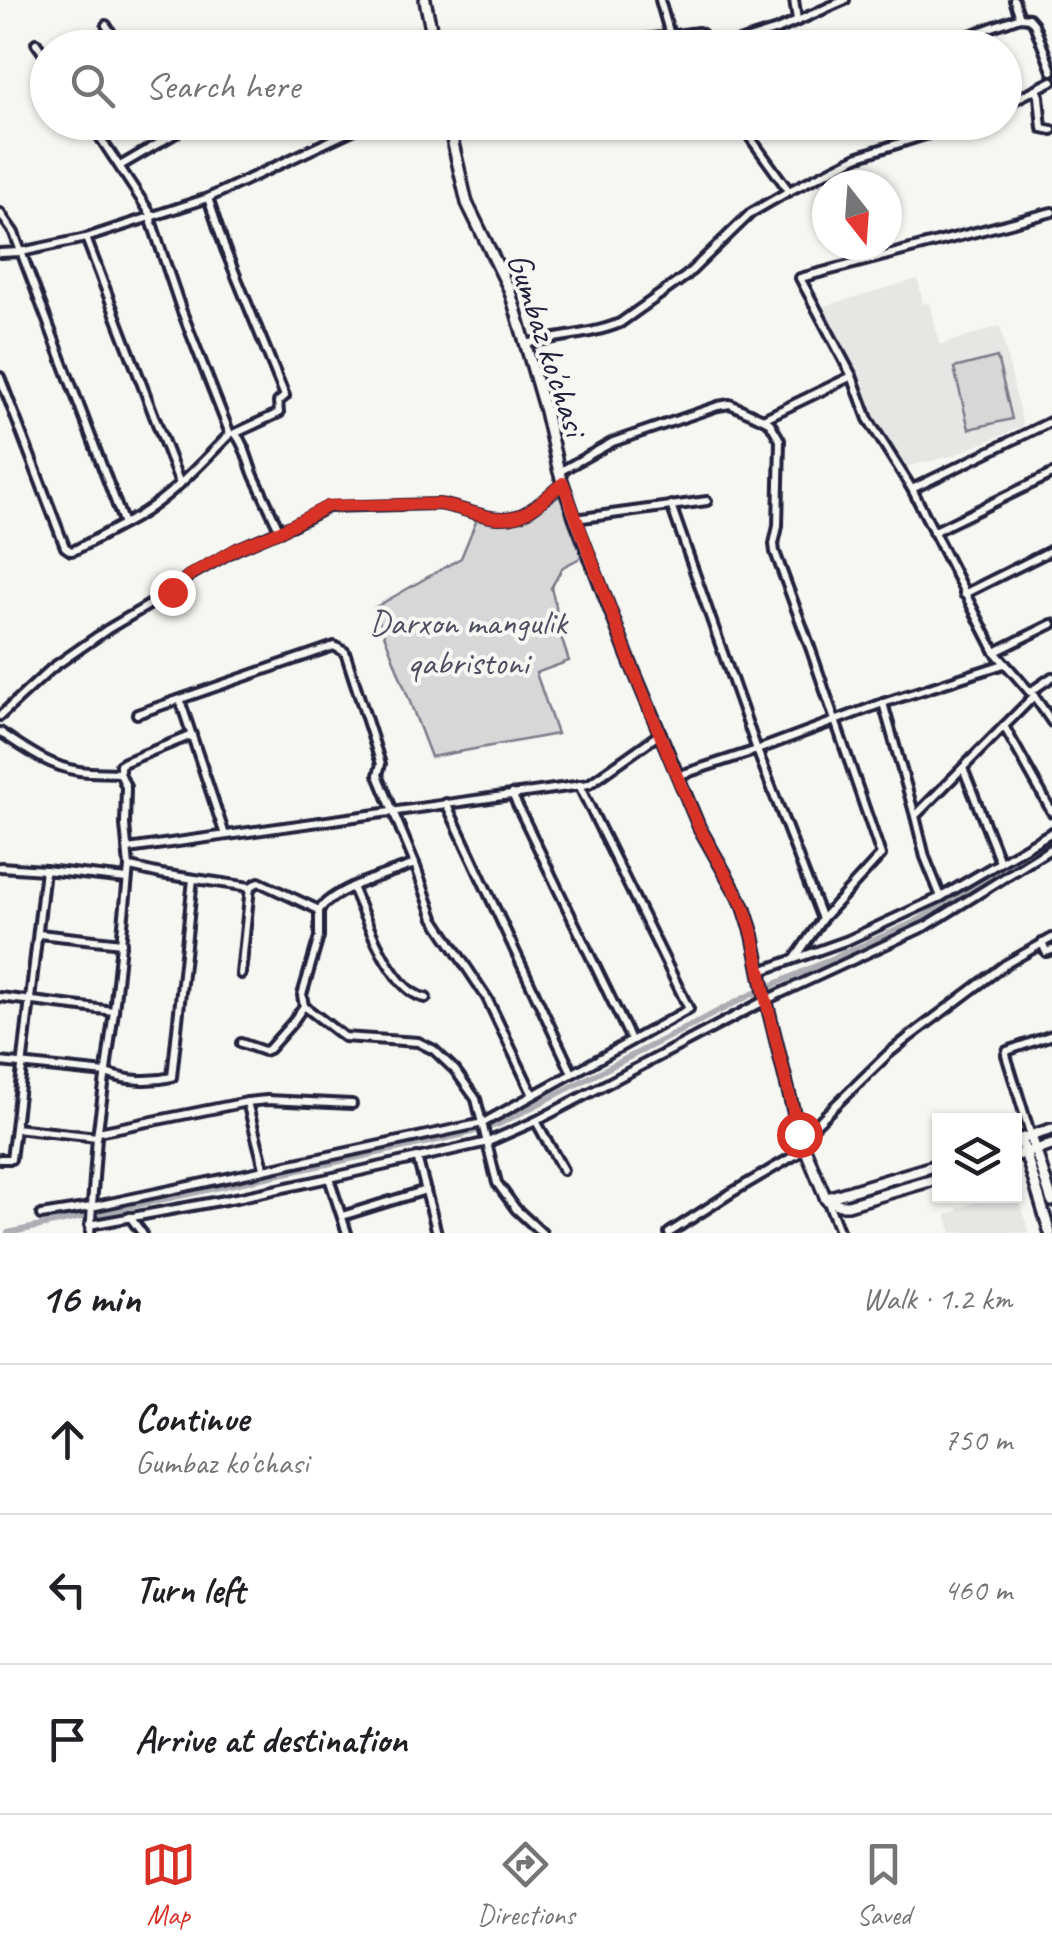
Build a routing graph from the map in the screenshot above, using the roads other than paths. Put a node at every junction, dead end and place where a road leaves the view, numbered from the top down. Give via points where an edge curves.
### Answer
1 (425, 0) edge
2 (660, 0) edge
3 (794, 0) edge
4 (845, 0) edge
5 (1014, 0) edge
6 (1020, 17) junction
7 (797, 20) junction
8 (106, 26) dead end
9 (109, 30) edge
10 (431, 30) edge
11 (668, 30) edge
12 (773, 30) edge
13 (984, 30) edge
14 (1052, 71) edge
15 (1052, 81) edge
16 (1036, 89) junction
17 (1022, 96) edge
18 (1052, 130) edge
19 (102, 140) edge
20 (164, 140) edge
21 (332, 140) edge
22 (452, 140) edge
23 (752, 140) edge
24 (909, 140) edge
25 (120, 166) junction
26 (789, 192) junction
27 (208, 198) junction
28 (1052, 212) edge
29 (0, 213) edge
30 (152, 216) junction
31 (86, 238) junction
32 (21, 252) junction
33 (0, 254) edge
34 (526, 344) junction
35 (852, 376) junction
36 (0, 377) edge
37 (763, 419) junction
38 (1052, 422) edge
39 (233, 434) junction
40 (1052, 474) edge
41 (561, 477) junction
42 (180, 484) junction
43 (912, 489) junction
44 (707, 501) dead end
45 (671, 506) junction
46 (575, 519) junction
47 (124, 524) junction
48 (280, 531) junction
49 (933, 532) junction
50 (1052, 550) edge
51 (964, 594) junction
52 (1052, 624) edge
53 (995, 652) junction
54 (1004, 664) junction
55 (1052, 678) edge
56 (1032, 694) junction
57 (180, 700) junction
58 (883, 703) junction
59 (137, 714) dead end
60 (0, 716) edge
61 (836, 722) junction
62 (1052, 722) edge
63 (1004, 726) junction
64 (0, 732) edge
65 (661, 733) junction
66 (192, 735) junction
67 (756, 750) junction
68 (962, 768) junction
69 (120, 773) junction
70 (677, 776) junction
71 (580, 785) junction
72 (512, 794) junction
73 (446, 803) junction
74 (394, 810) junction
75 (1052, 812) edge
76 (915, 816) junction
77 (1052, 832) edge
78 (225, 835) junction
79 (1052, 848) edge
80 (128, 849) junction
81 (1000, 862) junction
82 (414, 864) junction
83 (0, 867) edge
84 (129, 867) junction
85 (45, 870) junction
86 (193, 879) junction
87 (127, 880) junction
88 (250, 887) junction
89 (352, 887) junction
90 (941, 898) junction
91 (319, 910) junction
92 (822, 919) junction
93 (38, 934) junction
94 (1052, 938) edge
95 (122, 943) junction
96 (1042, 943) junction
97 (1052, 950) edge
98 (796, 957) junction
99 (241, 974) dead end
100 (761, 976) junction
101 (0, 996) edge
102 (426, 998) dead end
103 (31, 999) junction
104 (766, 1000) junction
105 (304, 1006) junction
106 (114, 1011) junction
107 (1052, 1035) edge
108 (631, 1040) junction
109 (241, 1043) dead end
110 (0, 1062) edge
111 (22, 1064) junction
112 (572, 1072) junction
113 (106, 1073) junction
114 (532, 1094) junction
115 (247, 1102) junction
116 (352, 1104) dead end
117 (1017, 1113) edge
118 (536, 1121) junction
119 (484, 1125) junction
120 (15, 1128) junction
121 (1052, 1129) edge
122 (98, 1134) junction
123 (799, 1134) junction
124 (1022, 1139) edge
125 (487, 1140) junction
126 (1052, 1145) edge
127 (804, 1150) junction
128 (1025, 1153) edge
129 (417, 1158) junction
130 (0, 1159) edge
131 (932, 1166) edge
132 (264, 1168) junction
133 (562, 1170) dead end
134 (329, 1178) junction
135 (932, 1180) edge
136 (426, 1190) junction
137 (826, 1198) junction
138 (1052, 1201) edge
139 (90, 1207) junction
140 (41, 1215) dead end
141 (342, 1216) junction
142 (130, 1217) junction
143 (89, 1229) edge
144 (142, 1233) edge
145 (348, 1233) edge
146 (437, 1233) edge
147 (542, 1233) edge
148 (669, 1233) edge
149 (840, 1233) edge
150 (1050, 1233) edge

1 - 10 main road
2 - 11 street
3 - 7 street
4 - 7 street
5 - 6 street
6 - 13 street
6 - 14 street via 1034,24
7 - 12 street
8 - 9 street
15 - 16 street
16 - 17 street
16 - 18 street via 1042,128
19 - 25 street
20 - 25 street
21 - 27 street
22 - 34 main road, Gumbaz ko'chasi via 467,203 509,289
23 - 26 street
24 - 26 street via 858,156
25 - 30 street
26 - 34 street via 751,213 686,276 620,322
27 - 30 street
27 - 39 street via 286,396 278,402 279,413
28 - 35 street via 800,278
29 - 32 street
30 - 31 street
30 - 39 street via 181,309
31 - 32 street
31 - 42 street
32 - 33 street
32 - 47 street
34 - 41 main road, Gumbaz ko'chasi
35 - 37 street
35 - 43 street via 868,419
36 - 47 street via 65,548 75,550
37 - 41 street via 730,404 718,406 613,442
37 - 61 street via 780,440 775,552
38 - 43 street
39 - 42 street
39 - 48 street via 246,449
40 - 49 street
41 - 46 main road, Gumbaz ko'chasi
41 - 48 street via 513,517 438,504 337,506
42 - 47 street
43 - 49 street
44 - 45 street
45 - 46 street
45 - 67 street
46 - 65 main road, Gumbaz ko'chasi
48 - 60 street via 188,576 52,668
49 - 51 street
50 - 51 street
51 - 53 street
52 - 53 street
53 - 54 street
54 - 56 street
54 - 58 street
55 - 56 street
56 - 62 street
56 - 63 street
57 - 59 street
57 - 66 street
57 - 74 street via 338,646 348,658 381,764 378,775
58 - 61 street
58 - 76 street
61 - 67 street
61 - 92 street via 881,855
63 - 68 street
63 - 75 street
64 - 69 street via 50,762
65 - 70 main road, Gumbaz ko'chasi
65 - 71 street
66 - 69 street via 124,762
66 - 78 street
67 - 70 street
67 - 92 street
68 - 76 street
68 - 81 street
69 - 80 street
70 - 100 main road, Gumbaz ko'chasi via 744,907
71 - 72 street
71 - 108 street via 691,1011
72 - 73 street
72 - 108 street
73 - 74 street
73 - 112 street
74 - 78 street
74 - 82 street
76 - 90 street
77 - 81 street
78 - 80 street
79 - 104 street via 928,925
80 - 84 street
81 - 90 street
82 - 89 street
82 - 114 street via 434,918 487,998
83 - 85 street
84 - 86 street
84 - 87 street
85 - 87 street
85 - 93 street
86 - 88 street
86 - 113 street via 173,1075 136,1080
87 - 95 street
88 - 91 street via 263,883
88 - 99 street
89 - 91 street
89 - 102 street via 402,984
90 - 98 street
91 - 105 street
92 - 98 street
93 - 95 street
93 - 103 street
94 - 96 street
95 - 106 street
96 - 97 street via 1046,952
96 - 123 street via 908,1037
98 - 100 street
100 - 104 main road, Gumbaz ko'chasi
101 - 103 street
103 - 106 street
103 - 111 street
104 - 118 street
104 - 123 main road, Gumbaz ko'chasi
105 - 109 street via 269,1049
105 - 119 street via 344,1037 418,1042 434,1050 476,1099
106 - 113 street
107 - 117 street via 1008,1050
108 - 112 street
110 - 111 street
111 - 113 street
111 - 120 street
112 - 114 street
113 - 122 street
114 - 119 street
115 - 116 street
115 - 122 street
115 - 132 street
118 - 125 street
118 - 133 street
119 - 125 street
119 - 132 street
120 - 122 street
120 - 130 street via 12,1158
121 - 124 main road
122 - 139 street
123 - 127 main road, Gumbaz ko'chasi
125 - 129 street
125 - 147 street via 498,1183
126 - 128 main road
127 - 137 main road, Gumbaz ko'chasi
127 - 148 street
128 - 138 main road
128 - 150 main road
129 - 134 street
129 - 136 street
131 - 137 main road
132 - 139 street
134 - 141 street
134 - 142 street
135 - 137 main road via 848,1205
136 - 141 street
136 - 146 street
137 - 149 street
139 - 140 street
139 - 143 street
141 - 145 street
142 - 143 street
142 - 144 street

